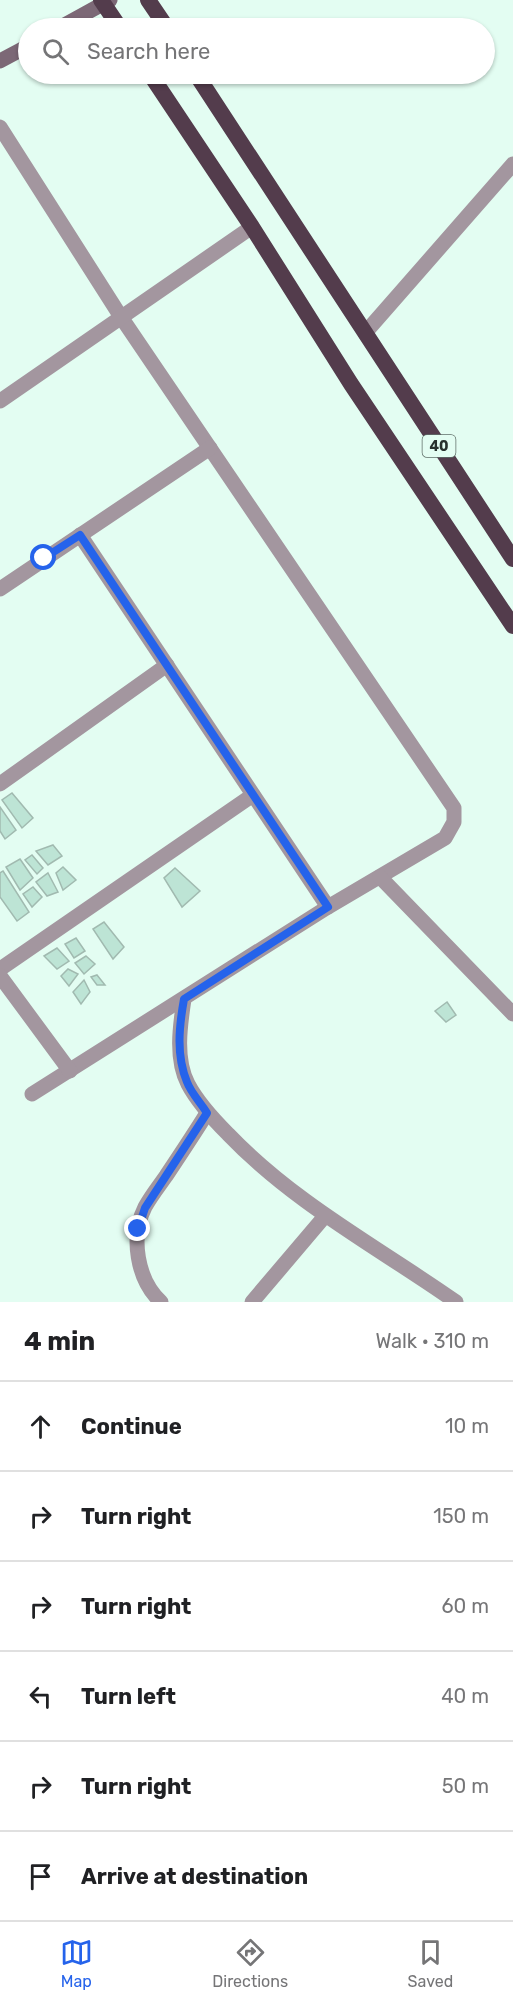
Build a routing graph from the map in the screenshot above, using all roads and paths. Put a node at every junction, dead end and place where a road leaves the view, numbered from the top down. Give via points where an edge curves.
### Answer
1 (148, 0) edge
2 (105, 1) edge
3 (76, 18) edge
4 (114, 18) edge
5 (160, 18) edge
6 (18, 51) edge
7 (0, 61) edge
8 (157, 84) edge
9 (203, 84) edge
10 (0, 127) edge
11 (513, 164) edge
12 (252, 227) junction
13 (121, 318) junction
14 (365, 333) junction
15 (0, 400) edge
16 (210, 448) junction
17 (80, 535) junction
18 (513, 559) edge
19 (0, 589) edge
20 (513, 626) edge
21 (167, 665) junction
22 (0, 783) edge
23 (253, 795) junction
24 (380, 877) junction
25 (328, 907) junction
26 (0, 969) edge
27 (0, 976) edge
28 (184, 999) junction
29 (513, 1014) edge
30 (70, 1071) junction
31 (32, 1094) dead end
32 (207, 1113) junction
33 (325, 1216) junction
34 (161, 1302) edge
35 (252, 1302) edge
36 (456, 1302) edge

1 - 5 highway
2 - 3 main road
2 - 4 highway
6 - 7 main road
8 - 12 highway
9 - 14 highway
10 - 13 street
11 - 14 street
12 - 13 street
12 - 20 highway via 351,384
13 - 15 street
13 - 16 street
14 - 18 highway, 40
16 - 17 street
16 - 24 street via 454,808 454,822 445,838
17 - 19 street
17 - 21 street
21 - 22 street
21 - 23 street
23 - 25 street
23 - 26 street
24 - 25 street
24 - 29 street
25 - 28 street
27 - 30 street
28 - 30 street
28 - 32 street via 180,1056 187,1083
30 - 31 street
32 - 33 street via 273,1178
32 - 34 street via 145,1208 138,1229 137,1252 143,1274 152,1294
33 - 35 street
33 - 36 street

